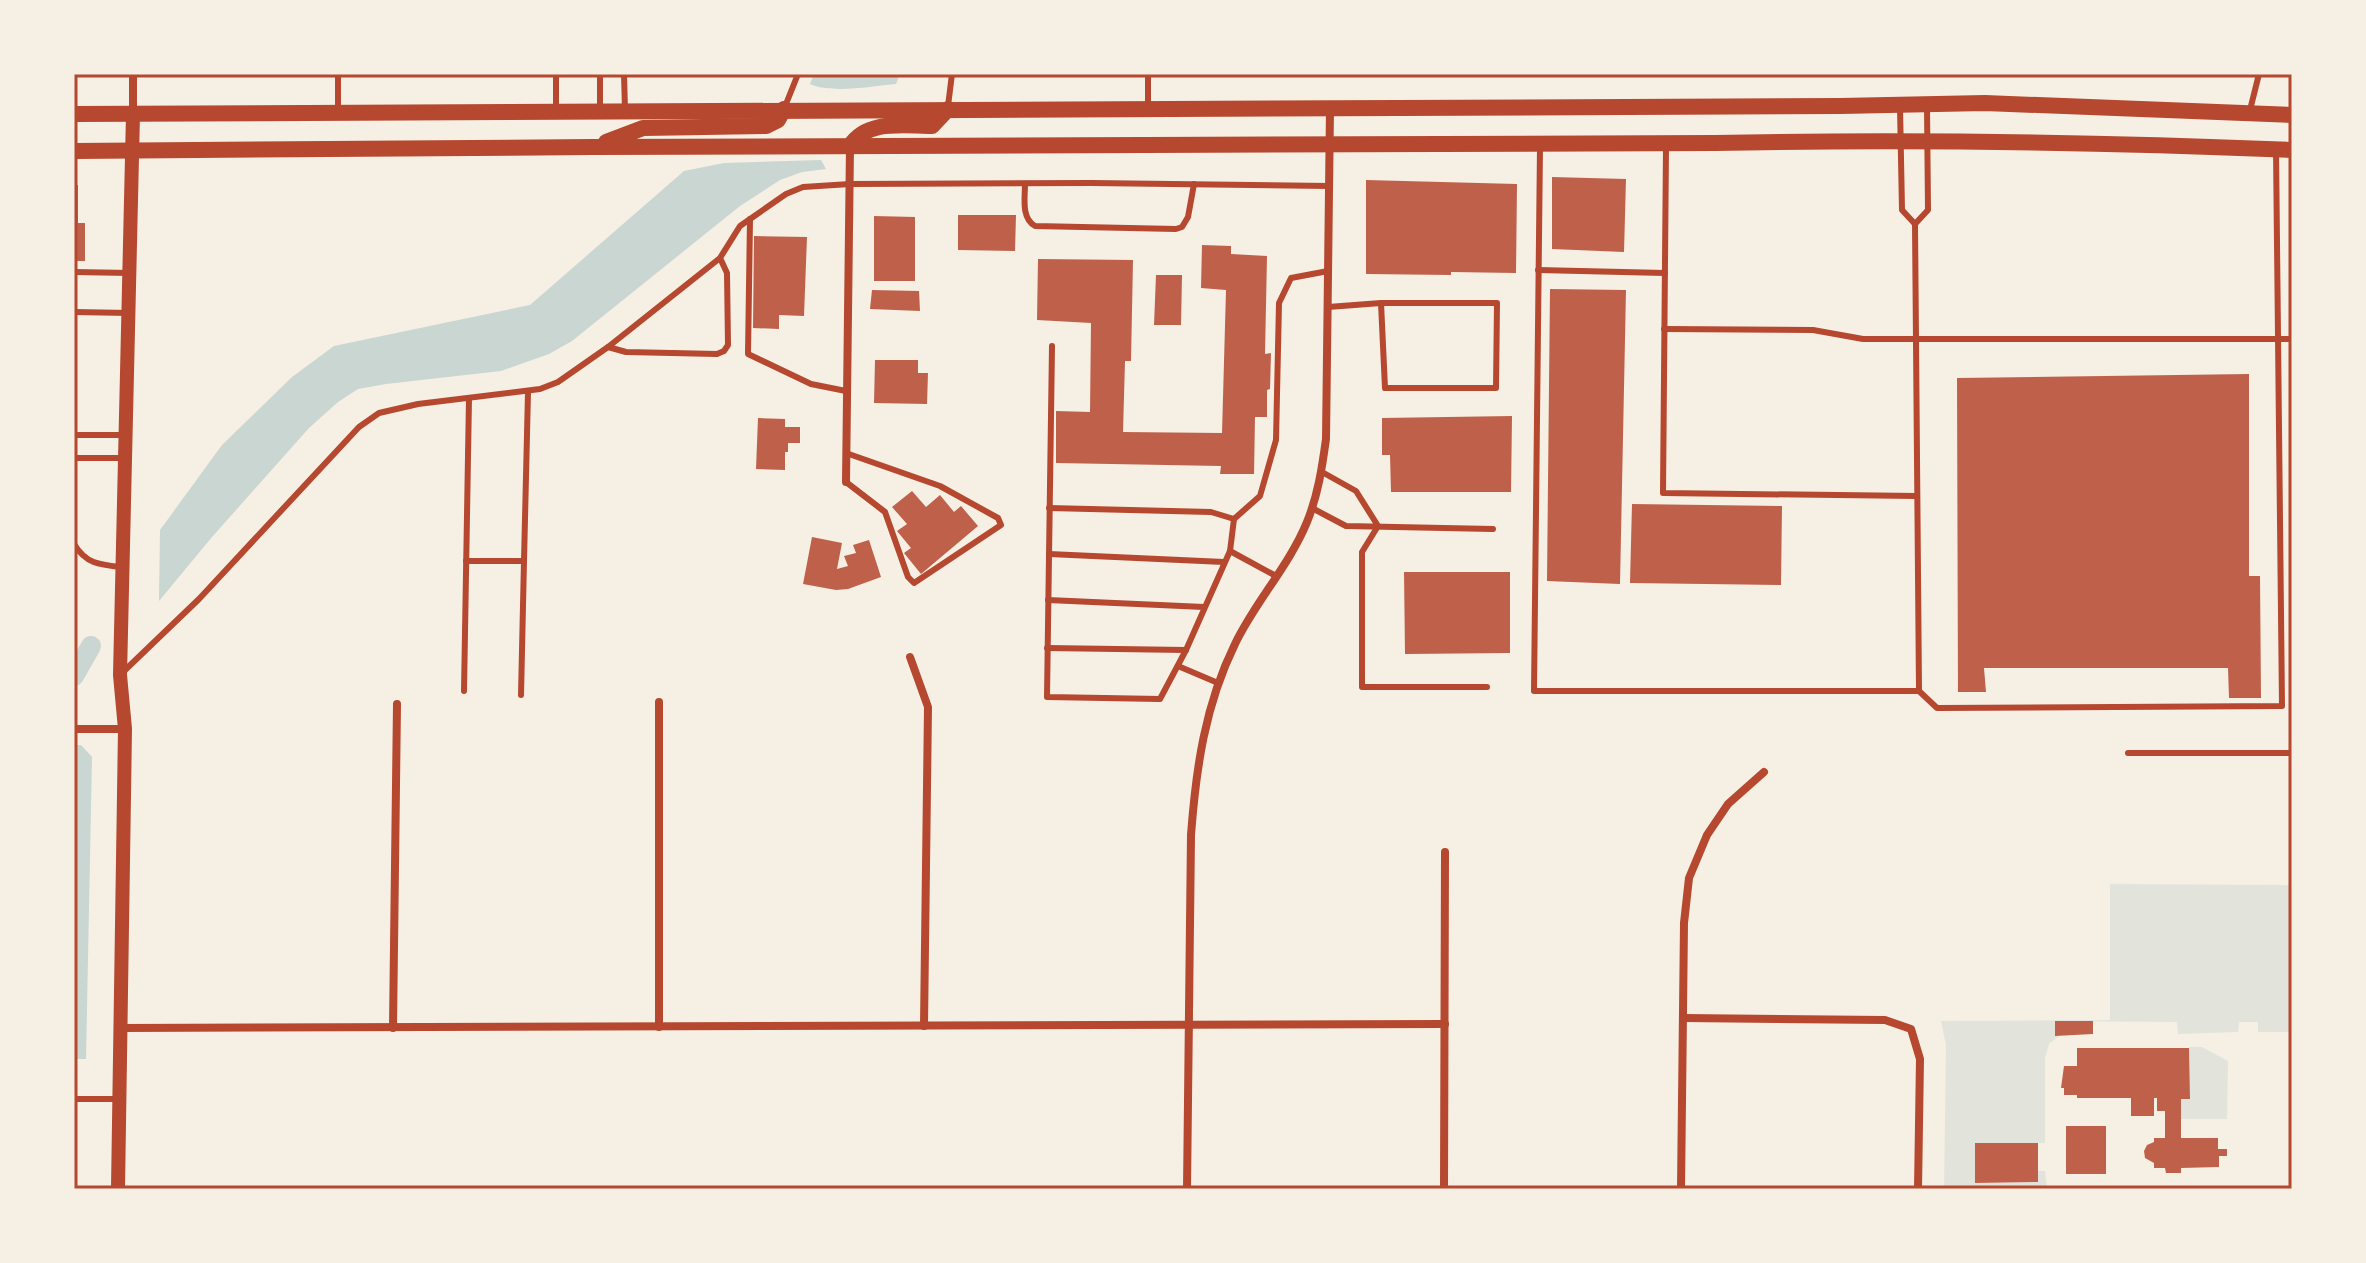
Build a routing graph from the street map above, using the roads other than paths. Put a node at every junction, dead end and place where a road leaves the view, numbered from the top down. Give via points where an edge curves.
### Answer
1 (133, 74) edge
2 (185, 74) edge
3 (544, 74) edge
4 (556, 74) edge
5 (600, 74) edge
6 (624, 74) edge
7 (798, 74) edge
8 (952, 74) edge
9 (1148, 74) edge
10 (2259, 74) edge
11 (338, 75) edge
12 (1900, 103) junction
13 (1927, 103) junction
14 (1330, 108) junction
15 (784, 109) junction
16 (948, 109) junction
17 (1148, 109) junction
18 (600, 111) junction
19 (625, 111) junction
20 (556, 112) junction
21 (338, 113) junction
22 (74, 114) edge
23 (133, 114) junction
24 (2249, 114) junction
25 (2292, 115) edge
26 (1901, 140) junction
27 (1927, 140) junction
28 (1330, 143) junction
29 (1540, 143) junction
30 (1666, 143) junction
31 (850, 146) junction
32 (593, 147) junction
33 (2284, 150) edge
34 (74, 151) edge
35 (134, 151) junction
36 (850, 184) junction
37 (1025, 184) junction
38 (1194, 184) junction
39 (1330, 186) junction
40 (750, 219) junction
41 (1915, 224) junction
42 (720, 258) junction
43 (1538, 270) junction
44 (1328, 271) junction
45 (74, 272) edge
46 (130, 273) junction
47 (1665, 273) junction
48 (1381, 303) junction
49 (1328, 307) junction
50 (74, 312) edge
51 (129, 313) junction
52 (1664, 329) junction
53 (1916, 339) junction
54 (2278, 339) junction
55 (2292, 339) edge
56 (1052, 346) dead end
57 (608, 347) junction
58 (846, 391) junction
59 (528, 392) junction
60 (469, 398) junction
61 (74, 435) edge
62 (126, 435) junction
63 (846, 453) junction
64 (74, 458) edge
65 (126, 458) junction
66 (1322, 472) junction
67 (846, 482) joint
68 (1917, 496) junction
69 (1049, 508) junction
70 (1312, 508) junction
71 (1234, 519) junction
72 (1378, 526) junction
73 (1493, 529) dead end
74 (74, 544) edge
75 (1230, 551) junction
76 (2292, 552) edge
77 (2280, 553) junction
78 (1049, 554) junction
79 (466, 561) junction
80 (524, 561) junction
81 (1224, 562) junction
82 (123, 567) junction
83 (1276, 576) junction
84 (1048, 600) junction
85 (1204, 607) junction
86 (2281, 641) junction
87 (2292, 641) edge
88 (1047, 648) junction
89 (1186, 650) junction
90 (910, 657) dead end
91 (1178, 666) junction
92 (120, 675) junction
93 (1218, 683) junction
94 (1487, 687) dead end
95 (464, 691) dead end
96 (1919, 691) junction
97 (521, 695) dead end
98 (659, 702) dead end
99 (397, 704) dead end
100 (74, 729) edge
101 (125, 729) junction
102 (2128, 753) dead end
103 (2292, 753) edge
104 (1764, 772) dead end
105 (1445, 852) dead end
106 (1683, 1018) junction
107 (1445, 1024) junction
108 (924, 1026) junction
109 (1190, 1026) junction
110 (659, 1027) junction
111 (121, 1028) junction
112 (393, 1028) junction
113 (74, 1099) edge
114 (120, 1099) junction
115 (118, 1189) edge
116 (1187, 1189) edge
117 (1444, 1189) edge
118 (1681, 1189) edge
119 (1918, 1189) edge

1 - 23 street
2 - 11 lane
3 - 11 lane
4 - 20 lane
5 - 18 lane
6 - 19 lane
7 - 15 lane
8 - 16 lane
9 - 17 lane
10 - 24 lane
11 - 21 lane
12 - 13 main road
12 - 14 main road
12 - 26 lane
13 - 24 main road
13 - 27 lane
14 - 17 main road
14 - 28 street
15 - 16 main road
15 - 19 main road
15 - 32 main road via 766,126 643,128
16 - 17 main road
16 - 31 main road via 932,126 877,127
18 - 19 main road
18 - 20 main road
20 - 21 main road
21 - 23 main road
22 - 23 main road
23 - 35 street
24 - 25 main road
26 - 27 main road
26 - 30 main road
26 - 41 lane via 1902,210
27 - 33 main road
27 - 41 lane via 1928,210
28 - 29 main road
28 - 31 main road
28 - 39 street
29 - 30 main road
29 - 43 lane
30 - 47 lane
31 - 32 main road
31 - 36 street
32 - 35 main road
33 - 54 lane
34 - 35 main road
35 - 46 street
36 - 37 lane
36 - 40 lane via 803,187
36 - 58 street
37 - 38 lane
37 - 38 lane via 1027,218 1035,226 1176,229 1188,217
38 - 39 lane
39 - 44 street
40 - 42 lane
40 - 58 lane via 748,354 811,384
41 - 53 lane
42 - 57 lane
42 - 57 lane via 727,273 724,351 626,352
43 - 47 lane
43 - 96 lane via 1534,691
44 - 49 street
44 - 71 lane via 1291,278 1279,303 1276,440 1260,496
45 - 46 lane
46 - 51 street
47 - 52 lane
48 - 48 lane via 1497,303 1496,388 1385,388
48 - 49 lane
49 - 66 street
50 - 51 lane
51 - 62 street
52 - 53 lane via 1813,330 1863,339
52 - 68 lane via 1663,493
53 - 54 lane
53 - 68 lane
54 - 55 lane
54 - 77 lane
56 - 69 lane
57 - 59 lane via 549,387
58 - 63 street
59 - 60 lane
59 - 80 lane
60 - 79 lane
60 - 92 lane via 379,413 359,427 199,599
61 - 62 lane
62 - 65 street
63 - 67 street
63 - 67 lane via 940,486 998,518 1001,525 914,583 885,512
64 - 65 lane
65 - 82 street
66 - 70 street
66 - 72 lane via 1356,491
68 - 96 lane
69 - 71 lane via 1211,512
69 - 78 lane
70 - 72 lane via 1346,526
70 - 83 street
71 - 75 lane
72 - 73 lane
72 - 94 lane via 1362,552 1362,687
74 - 82 lane via 94,565
75 - 81 lane
75 - 83 lane
76 - 77 lane
77 - 86 lane
78 - 81 lane
78 - 84 lane
79 - 80 lane
79 - 95 lane
80 - 97 lane
81 - 85 lane
82 - 92 street
83 - 93 street via 1252,611
84 - 85 lane
84 - 88 lane
85 - 89 lane
86 - 87 lane
86 - 96 lane via 2282,706 1937,708
88 - 89 lane
88 - 91 lane via 1047,697 1160,699
89 - 91 lane
90 - 108 street via 928,707
91 - 93 lane
92 - 101 street
93 - 109 street via 1194,785
98 - 110 street
99 - 112 street
100 - 101 street
101 - 111 street
102 - 103 lane
104 - 106 street via 1728,804 1707,835 1689,878
105 - 107 street
106 - 118 street
106 - 119 street via 1885,1020 1911,1029 1920,1059
107 - 109 street
107 - 117 street
108 - 109 street
108 - 110 street
109 - 116 street
110 - 112 street
111 - 112 street
111 - 114 street
113 - 114 lane
114 - 115 street

